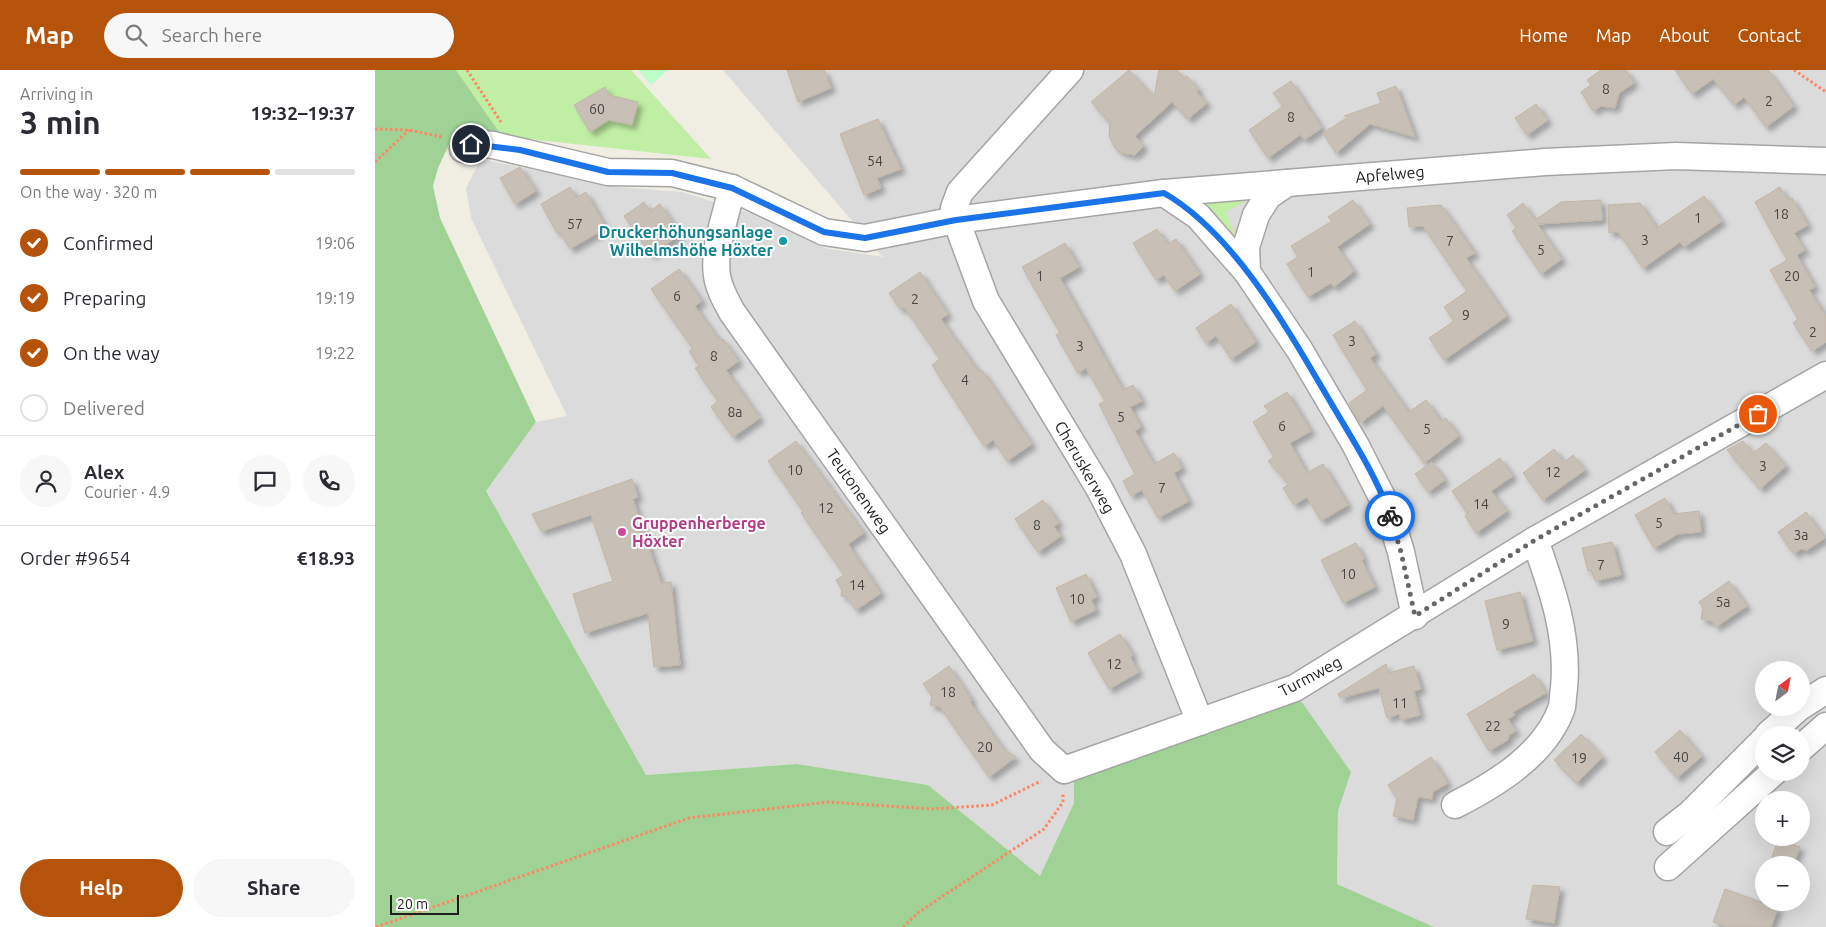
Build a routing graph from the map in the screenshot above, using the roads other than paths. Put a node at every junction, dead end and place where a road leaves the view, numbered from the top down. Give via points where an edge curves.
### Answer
1 (1070, 70) edge
2 (467, 146) road end
3 (1826, 161) edge
4 (1287, 182) junction
5 (732, 188) junction
6 (1164, 193) junction
7 (956, 220) junction
8 (1247, 272) junction
9 (1826, 375) edge
10 (1535, 540) junction
11 (1415, 616) junction
12 (1826, 690) edge
13 (1810, 700) edge
14 (1789, 716) edge
15 (1200, 722) junction
16 (1779, 726) edge
17 (1826, 726) edge
18 (1810, 740) edge
19 (1755, 749) edge
20 (1064, 770) joint
21 (1764, 781) edge
22 (1455, 805) dead end
23 (1667, 832) dead end
24 (1668, 867) dead end

1 - 7 street via 960,192 954,208
2 - 5 street, Apfelweg via 520,150 608,172 672,173
3 - 4 street, Apfelweg via 1676,156 1545,162
4 - 6 street, Apfelweg
4 - 8 street via 1268,196 1255,214 1245,247
5 - 7 street, Apfelweg via 824,232 865,238
5 - 20 street, Teutonenweg via 720,233 717,275 732,312 1042,750
6 - 7 street, Apfelweg
6 - 8 street via 1198,216
7 - 15 street, Cheruskerweg via 986,301 1099,488 1133,554
8 - 11 street via 1299,349 1355,444 1388,509
9 - 10 street, Turmweg
10 - 11 street, Turmweg
10 - 22 street via 1559,613 1566,663 1562,706 1547,734 1527,757 1497,782
11 - 15 street, Turmweg via 1295,688
12 - 13 street
14 - 16 street
15 - 20 street, Turmweg
17 - 18 street
19 - 23 street via 1690,814
21 - 24 street

